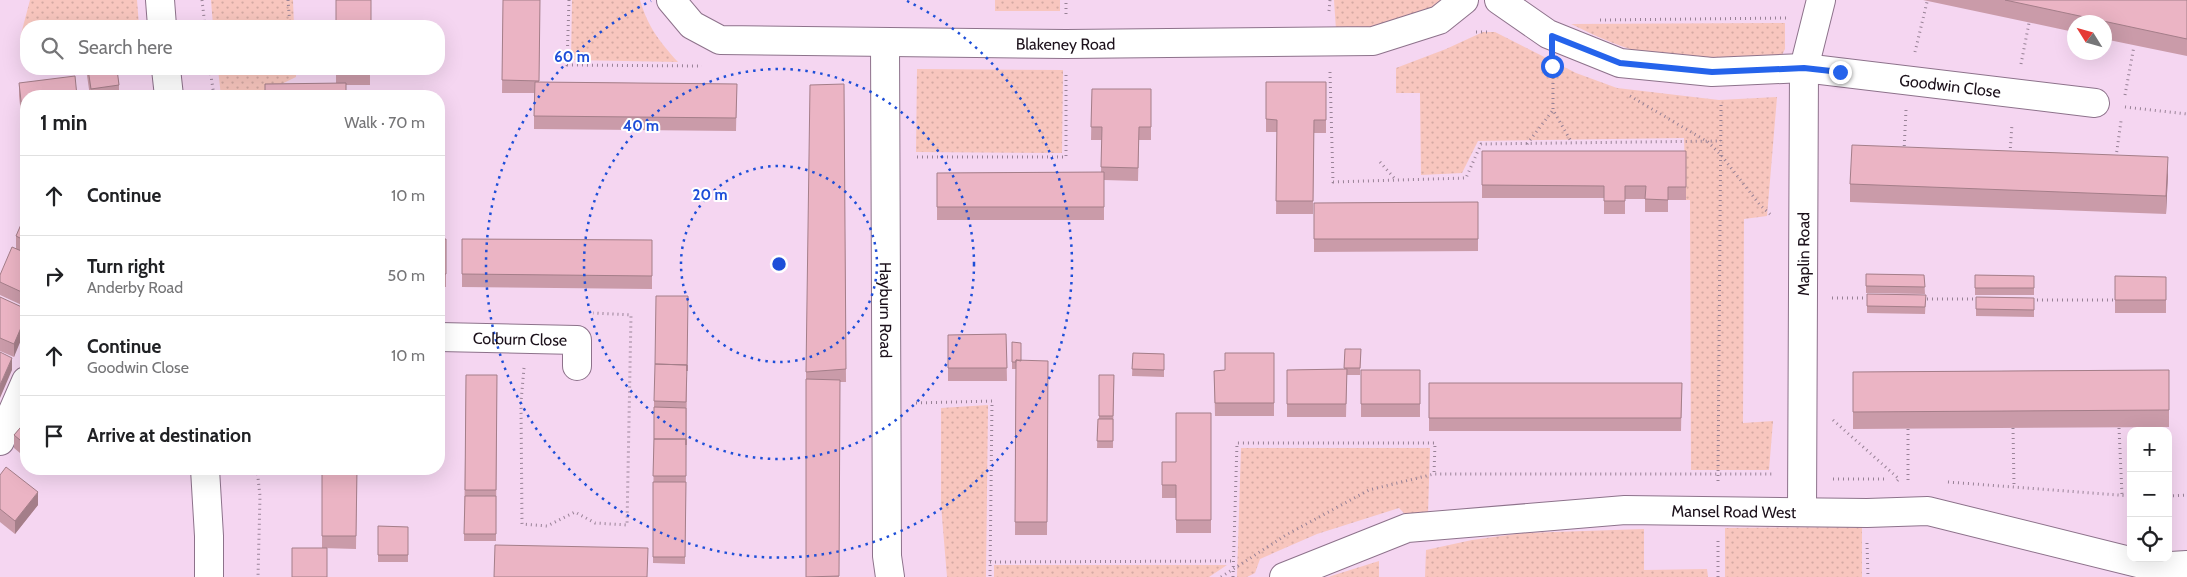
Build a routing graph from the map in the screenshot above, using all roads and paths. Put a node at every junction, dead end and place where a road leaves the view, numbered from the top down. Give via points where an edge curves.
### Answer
1 (160, 0) edge
2 (202, 0) edge
3 (288, 0) edge
4 (671, 0) edge
5 (1464, 0) edge
6 (1499, 0) edge
7 (1821, 0) edge
8 (1791, 18) dead end
9 (162, 20) edge
10 (204, 20) edge
11 (290, 20) edge
12 (1596, 20) dead end
13 (1494, 32) dead end
14 (1470, 35) dead end
15 (885, 42) junction
16 (1066, 44) junction
17 (1804, 68) junction
18 (1338, 69) dead end
19 (1562, 70) dead end
20 (1721, 71) junction
21 (167, 75) edge
22 (211, 75) edge
23 (168, 90) edge
24 (213, 90) edge
25 (1627, 94) dead end
26 (2095, 103) joint
27 (1552, 110) junction
28 (2187, 114) edge
29 (1721, 141) junction
30 (1708, 142) junction
31 (1572, 143) junction
32 (1527, 144) junction
33 (1721, 155) junction
34 (886, 158) junction
35 (1380, 162) dead end
36 (1396, 180) junction
37 (1773, 210) dead end
38 (1826, 298) dead end
39 (1876, 298) edge
40 (1916, 299) edge
41 (1986, 299) edge
42 (2025, 300) edge
43 (2115, 300) edge
44 (588, 313) dead end
45 (445, 337) edge
46 (525, 362) dead end
47 (577, 366) dead end
48 (20, 395) edge
49 (886, 404) junction
50 (1828, 415) dead end
51 (2013, 428) edge
52 (2119, 428) edge
53 (1908, 429) edge
54 (0, 441) edge
55 (1434, 474) junction
56 (1718, 474) junction
57 (205, 475) edge
58 (258, 475) edge
59 (1908, 480) dead end
60 (2014, 486) dead end
61 (2122, 495) dead end
62 (2187, 495) edge
63 (2172, 496) edge
64 (1718, 512) junction
65 (1802, 512) junction
66 (1867, 512) junction
67 (1234, 561) junction
68 (990, 562) junction
69 (2187, 565) edge
70 (1233, 569) junction
71 (209, 577) edge
72 (258, 577) edge
73 (890, 577) edge
74 (990, 577) edge
75 (1221, 577) edge
76 (1233, 577) edge
77 (1284, 577) edge
78 (1718, 577) edge
79 (1868, 577) edge

1 - 9 street
2 - 10 path
3 - 11 path
4 - 15 street, Blakeney Road via 692,25 720,40
5 - 16 street, Blakeney Road via 1439,20 1373,42
6 - 20 street, Goodwin Close via 1548,34 1620,63
7 - 17 street, Maplin Road
8 - 12 path
13 - 14 path via 1478,31
15 - 16 street, Blakeney Road
15 - 34 street, Hayburn Road
16 - 34 path via 1066,157
17 - 20 street, Goodwin Close
17 - 26 street, Goodwin Close
17 - 65 street, Maplin Road
18 - 36 path via 1330,69 1333,182
19 - 27 path via 1552,66
20 - 29 path
21 - 23 street
22 - 24 path
25 - 30 path
26 - 28 path
27 - 31 path
27 - 32 path
29 - 30 path
29 - 33 path
30 - 31 path
30 - 33 path
31 - 32 path
32 - 36 path via 1481,144 1466,178
33 - 37 path via 1760,206 1772,216
33 - 56 path
34 - 49 street, Hayburn Road
35 - 36 path
38 - 39 path
40 - 41 path
42 - 43 path
44 - 46 path via 631,315 626,525 595,524 575,512 547,526 522,524 521,402
45 - 47 street, Colburn Close via 577,340
48 - 54 street
49 - 68 path via 992,401
49 - 73 street, Hayburn Road via 887,556
50 - 66 path via 1899,479
51 - 60 path
52 - 61 path
53 - 59 path
55 - 56 path
55 - 67 path via 1435,443 1237,443
55 - 70 path via 1369,490 1286,535
56 - 64 path
57 - 71 street
58 - 72 path
62 - 63 path
64 - 65 street, Mansel Road West
64 - 77 street, Mansel Road West via 1625,510 1407,528
64 - 78 path
65 - 66 street, Mansel Road West
66 - 69 street, Mansel Road West via 1928,511 2154,567
66 - 79 path
67 - 68 path
67 - 70 path
68 - 74 path
70 - 75 path
70 - 76 path

